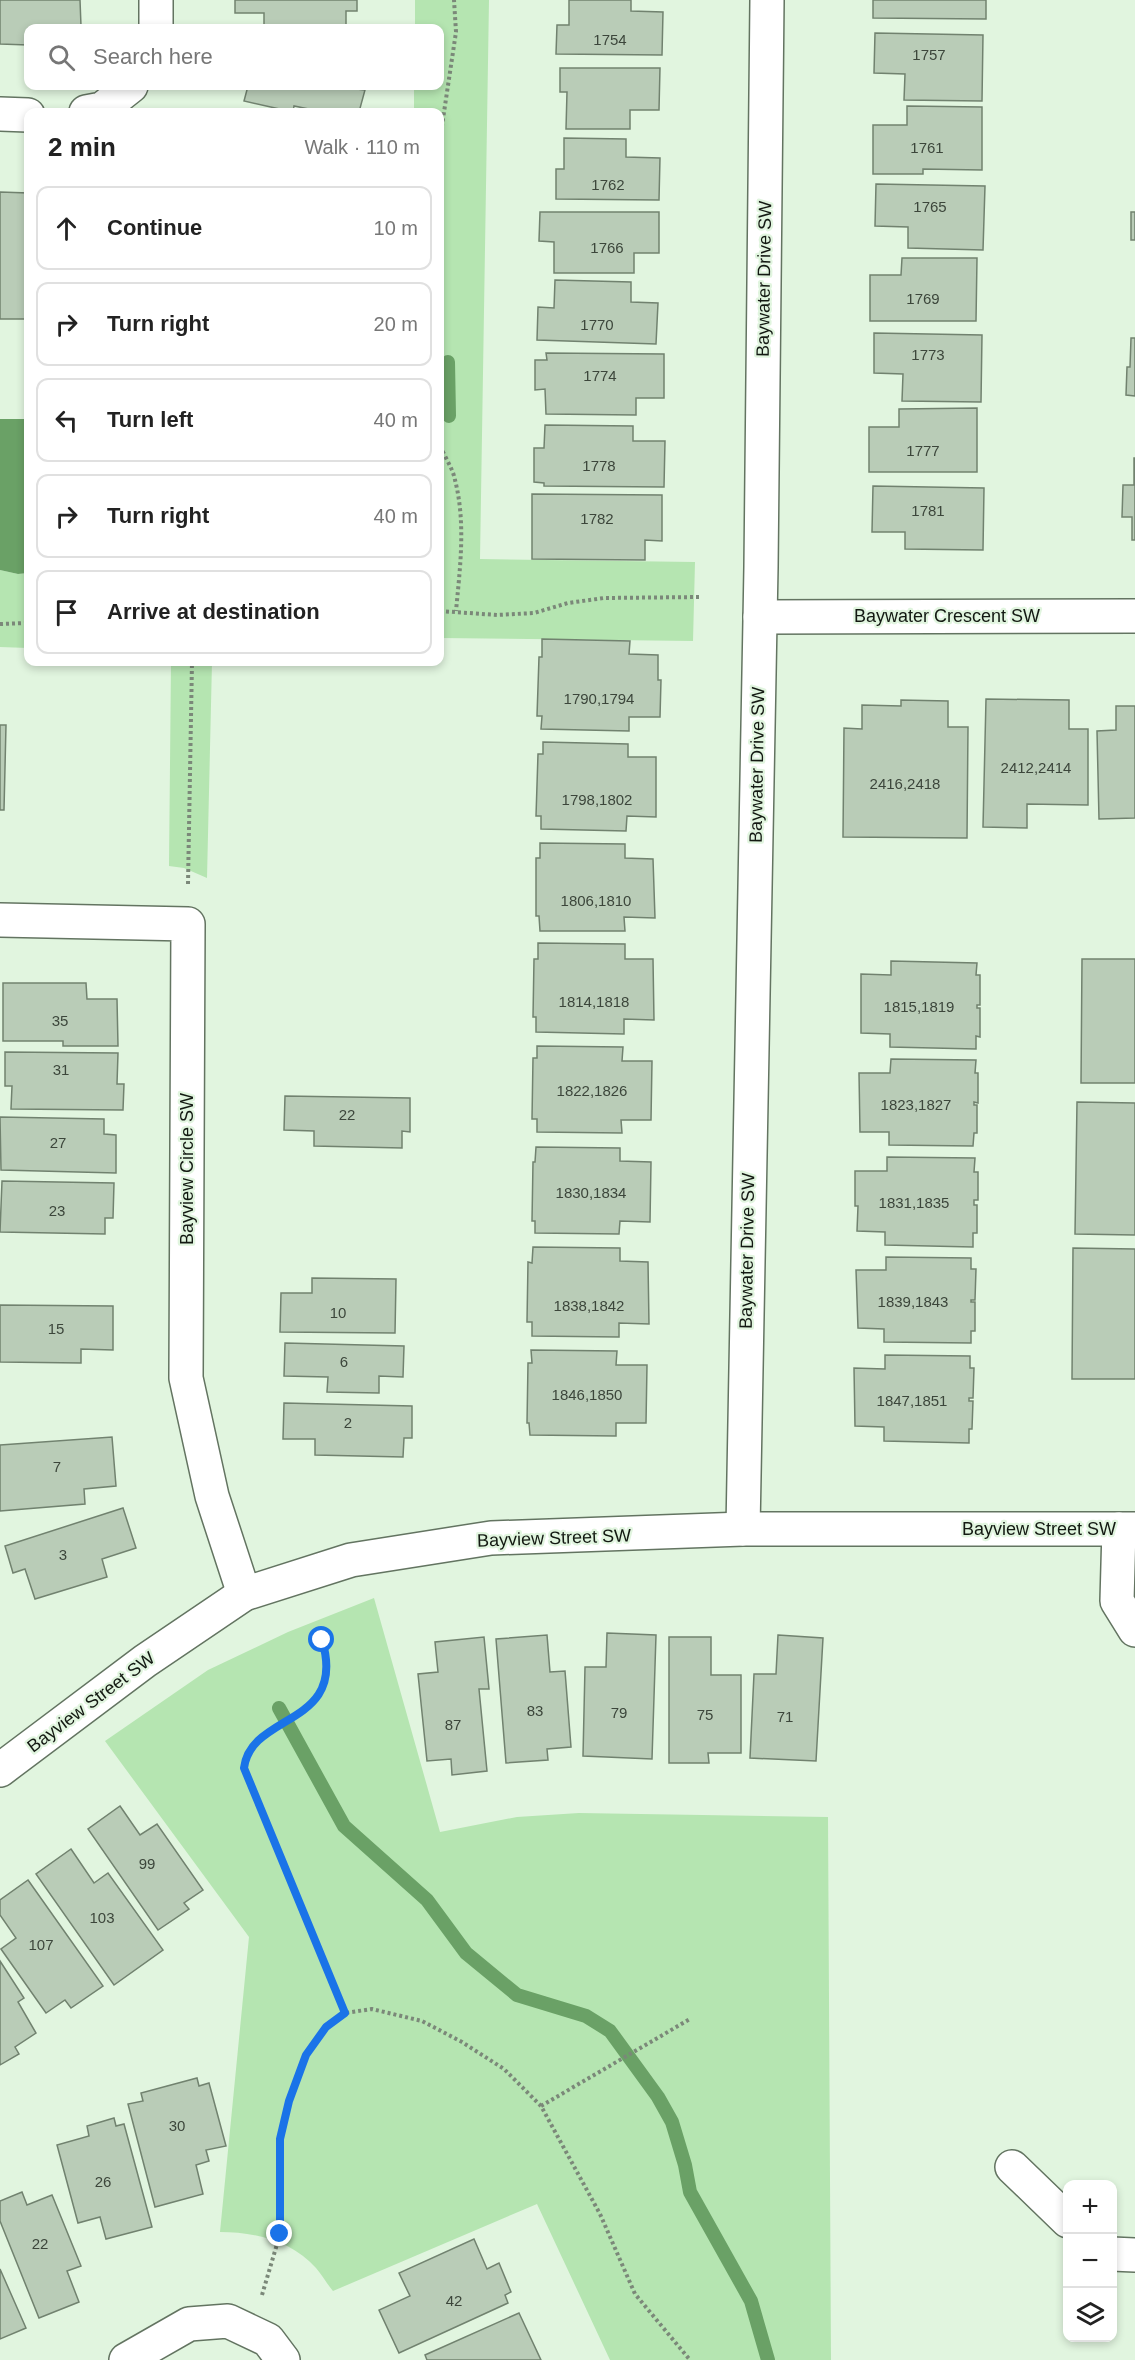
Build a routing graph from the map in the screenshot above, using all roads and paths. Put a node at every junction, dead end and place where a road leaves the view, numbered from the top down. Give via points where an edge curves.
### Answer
1 (156, 0) edge
2 (454, 0) edge
3 (767, 0) edge
4 (156, 24) edge
5 (126, 90) edge
6 (103, 108) edge
7 (444, 112) edge
8 (0, 114) edge
9 (24, 115) edge
10 (444, 455) edge
11 (700, 597) dead end
12 (444, 611) edge
13 (456, 611) junction
14 (1135, 616) edge
15 (760, 617) junction
16 (24, 623) edge
17 (0, 624) edge
18 (192, 666) edge
19 (0, 920) edge
20 (188, 924) junction
21 (1127, 1529) edge
22 (743, 1530) junction
23 (244, 1594) junction
24 (1135, 1630) edge
25 (322, 1640) dead end
26 (0, 1770) edge
27 (345, 2013) junction
28 (690, 2019) dead end
29 (541, 2106) junction
30 (1012, 2167) dead end
31 (1063, 2216) edge
32 (1117, 2254) edge
33 (1135, 2255) edge
34 (250, 2331) junction
35 (126, 2360) edge
36 (284, 2360) edge
37 (690, 2360) edge

1 - 4 street
2 - 7 path via 456,32
3 - 15 street, Baywater Drive SW
5 - 6 street
8 - 9 street
10 - 13 path via 455,478 460,510
11 - 13 path via 604,598 534,613
12 - 13 path
14 - 15 street, Baywater Crescent SW
15 - 22 street, Baywater Drive SW
16 - 17 path
18 - 20 path
19 - 20 street
20 - 23 street, Bayview Circle SW via 186,1378 212,1496
21 - 22 street, Bayview Street SW
21 - 24 street via 1117,1601
22 - 23 street, Bayview Street SW via 491,1538 351,1560
23 - 26 street, Bayview Street SW via 145,1661
25 - 27 path via 328,1660 324,1685 311,1705 254,1744 245,1756 244,1768
27 - 29 path via 372,2009 422,2021 504,2068
27 - 34 path via 326,2027 306,2055 289,2101 280,2139 280,2234
28 - 29 path
29 - 37 path via 600,2214 635,2294
30 - 31 street
32 - 33 street
34 - 35 street via 228,2321 189,2324
34 - 36 street via 268,2340

